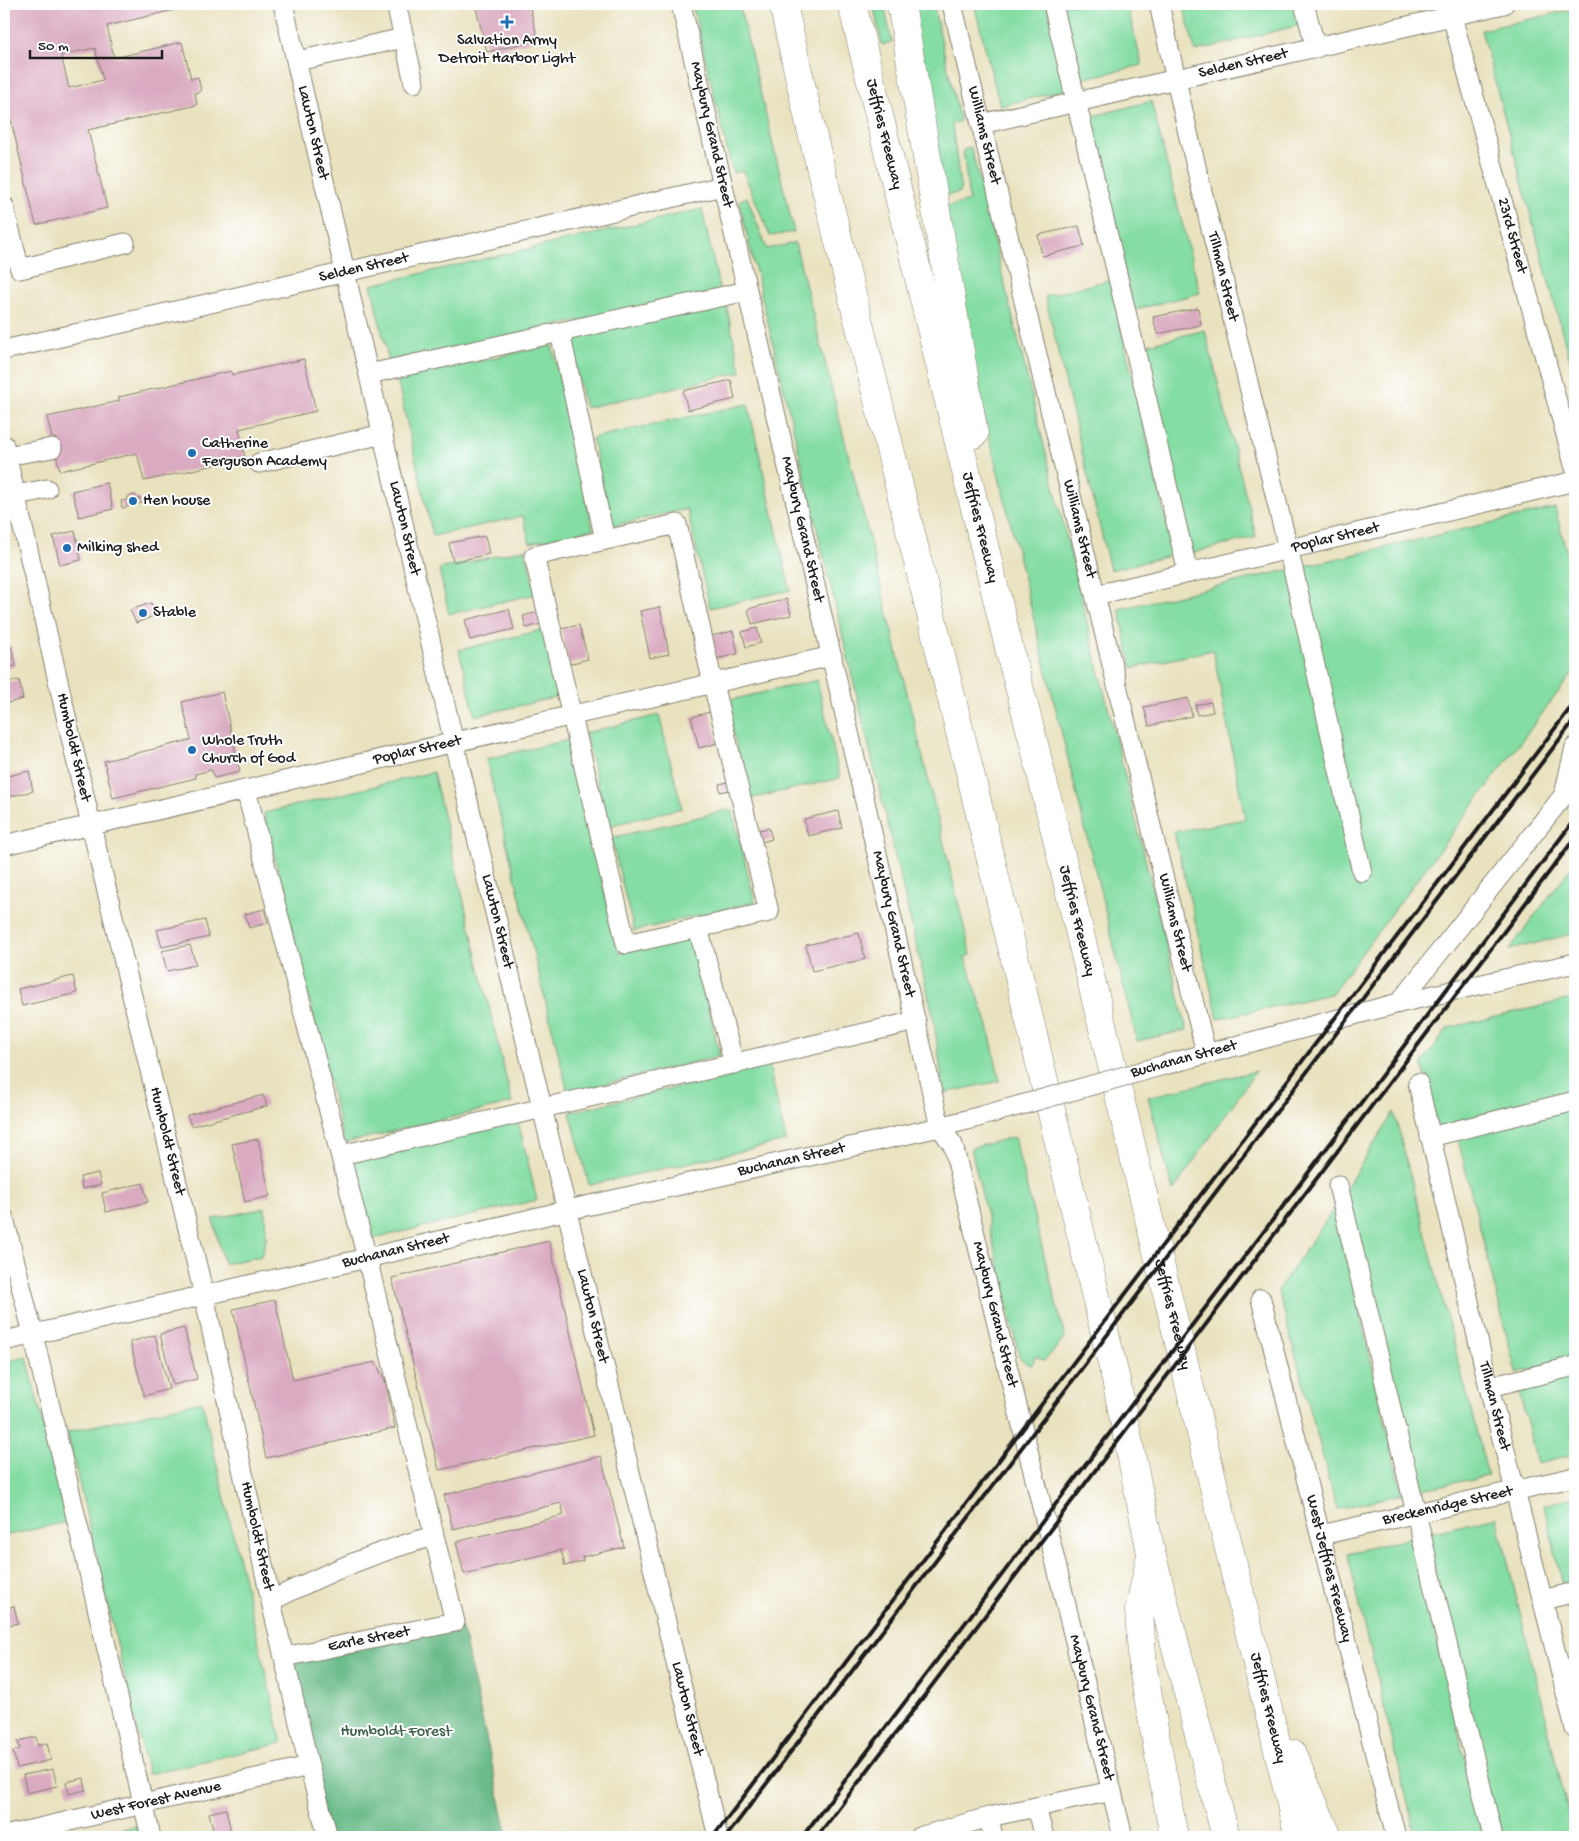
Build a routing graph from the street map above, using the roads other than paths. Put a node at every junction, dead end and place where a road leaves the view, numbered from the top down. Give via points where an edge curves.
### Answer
1 (283, 4) edge
2 (396, 4) edge
3 (681, 4) edge
4 (768, 4) edge
5 (782, 4) edge
6 (852, 4) edge
7 (901, 4) edge
8 (952, 4) edge
9 (1053, 4) edge
10 (1160, 4) edge
11 (1304, 4) edge
12 (1504, 4) edge
13 (1451, 10) edge
14 (404, 38) junction
15 (1316, 48) junction
16 (297, 61) junction
17 (1176, 80) junction
18 (414, 82) dead end
19 (1077, 103) junction
20 (981, 124) junction
21 (811, 129) junction
22 (723, 186) junction
23 (4, 206) edge
24 (124, 243) dead end
25 (9, 252) edge
26 (345, 272) junction
27 (747, 291) junction
28 (560, 332) junction
29 (4, 350) edge
30 (369, 374) junction
31 (383, 434) junction
32 (52, 448) dead end
33 (5, 450) edge
34 (259, 463) dead end
35 (1575, 468) edge
36 (1575, 481) edge
37 (47, 489) dead end
38 (16, 495) junction
39 (605, 540) junction
40 (1288, 549) junction
41 (1188, 573) junction
42 (1096, 595) junction
43 (832, 656) junction
44 (1012, 660) junction
45 (713, 684) junction
46 (572, 716) junction
47 (454, 743) junction
48 (1575, 747) edge
49 (246, 790) junction
50 (92, 825) junction
51 (4, 845) edge
52 (1362, 872) dead end
53 (698, 928) junction
54 (1575, 963) edge
55 (1398, 1003) junction
56 (916, 1021) junction
57 (1206, 1053) junction
58 (734, 1064) junction
59 (1418, 1083) dead end
60 (1575, 1101) edge
61 (542, 1108) junction
62 (940, 1127) junction
63 (1430, 1137) junction
64 (341, 1155) junction
65 (1338, 1185) dead end
66 (568, 1210) junction
67 (4, 1218) edge
68 (368, 1258) junction
69 (204, 1295) junction
70 (1261, 1298) dead end
71 (33, 1334) junction
72 (4, 1341) edge
73 (1575, 1366) edge
74 (1490, 1387) junction
75 (1575, 1477) edge
76 (1516, 1491) junction
77 (1416, 1514) junction
78 (1321, 1535) junction
79 (434, 1536) junction
80 (1151, 1553) junction
81 (1575, 1592) edge
82 (1542, 1600) junction
83 (271, 1601) junction
84 (284, 1657) junction
85 (1261, 1682) junction
86 (1575, 1729) edge
87 (309, 1766) junction
88 (1112, 1791) junction
89 (143, 1804) junction
90 (1036, 1806) junction
91 (988, 1817) junction
92 (4, 1836) edge
93 (151, 1837) edge
94 (328, 1837) edge
95 (718, 1837) edge
96 (919, 1837) edge
97 (993, 1837) edge
98 (1044, 1837) edge
99 (1123, 1837) edge
100 (1174, 1837) edge
101 (1226, 1837) edge
102 (1299, 1837) edge
103 (1328, 1837) edge
104 (1396, 1837) edge
105 (1493, 1837) edge

1 - 16 street, Lawton Street
2 - 14 street
3 - 22 street, Maybury Grand Street
4 - 21 highway
5 - 21 highway
6 - 44 highway, Jeffries Freeway
7 - 44 highway
8 - 20 street, Williams Street
9 - 19 street
10 - 17 street, Tillman Street
11 - 15 street
12 - 13 street, Selden Street
13 - 15 street, Selden Street
13 - 35 street, 23rd Street
14 - 16 street
14 - 18 street
15 - 17 street, Selden Street
16 - 26 street, Lawton Street
17 - 19 street, Selden Street
17 - 40 street, Tillman Street
19 - 20 street, Selden Street
19 - 41 street
20 - 42 street, Williams Street
21 - 80 highway via 1116,1380
22 - 26 street, Selden Street
22 - 27 street, Maybury Grand Street
23 - 25 street
24 - 25 street via 20,269
26 - 29 street, Selden Street
26 - 30 street, Lawton Street
27 - 28 street
27 - 43 street, Maybury Grand Street
28 - 30 street
28 - 39 street
30 - 31 street, Lawton Street
31 - 34 street
31 - 47 street, Lawton Street
32 - 33 street
33 - 38 street, Humboldt Street
36 - 40 street, Poplar Street
37 - 38 street
38 - 50 street, Humboldt Street
39 - 45 street via 677,524
39 - 46 street via 534,556
40 - 41 street, Poplar Street
40 - 52 street, Tillman Street
41 - 42 street, Poplar Street
42 - 57 street, Williams Street
43 - 45 street, Poplar Street
43 - 56 street, Maybury Grand Street
44 - 85 highway, Jeffries Freeway
45 - 46 street, Poplar Street
45 - 53 street via 769,912
46 - 47 street, Poplar Street
46 - 53 street via 626,944
47 - 49 street, Poplar Street
47 - 61 street, Lawton Street
48 - 55 street via 1564,795
49 - 50 street, Poplar Street
49 - 64 street
50 - 51 street, Poplar Street
50 - 69 street, Humboldt Street
53 - 58 street
54 - 55 street, Buchanan Street
55 - 57 street, Buchanan Street
56 - 58 street
56 - 62 street, Maybury Grand Street
57 - 62 street, Buchanan Street, bridge
58 - 61 street
59 - 63 street, Tillman Street
60 - 63 street
61 - 64 street
61 - 66 street, Lawton Street
62 - 66 street, Buchanan Street
62 - 88 street, Maybury Grand Street via 954,1145
63 - 74 street, Tillman Street
64 - 68 street
65 - 77 street
66 - 68 street, Buchanan Street
66 - 95 street, Lawton Street
67 - 71 street
68 - 69 street, Buchanan Street
68 - 79 street
69 - 71 street, Buchanan Street
69 - 83 street, Humboldt Street
70 - 78 street, West Jeffries Freeway
71 - 72 street, Buchanan Street
71 - 89 street
73 - 74 street
74 - 76 street, Tillman Street
75 - 76 street, Breckenridge Street
76 - 77 street, Breckenridge Street
76 - 82 street, Tillman Street
77 - 78 street, Breckenridge Street
77 - 105 street
78 - 104 street, West Jeffries Freeway
79 - 83 street via 387,1550 314,1579
79 - 84 street, Earle Street via 455,1622
80 - 100 highway via 1138,1611 1143,1669
80 - 101 highway
81 - 82 street
82 - 86 street, Tillman Street
83 - 84 street, Humboldt Street
84 - 87 street, Humboldt Street
85 - 102 highway, Jeffries Freeway
85 - 103 highway
87 - 89 street, West Forest Avenue
87 - 94 street, Humboldt Street
88 - 90 street
88 - 99 street, Maybury Grand Street
89 - 92 street, West Forest Avenue
89 - 93 street
90 - 91 street
90 - 98 street
91 - 96 street
91 - 97 street

